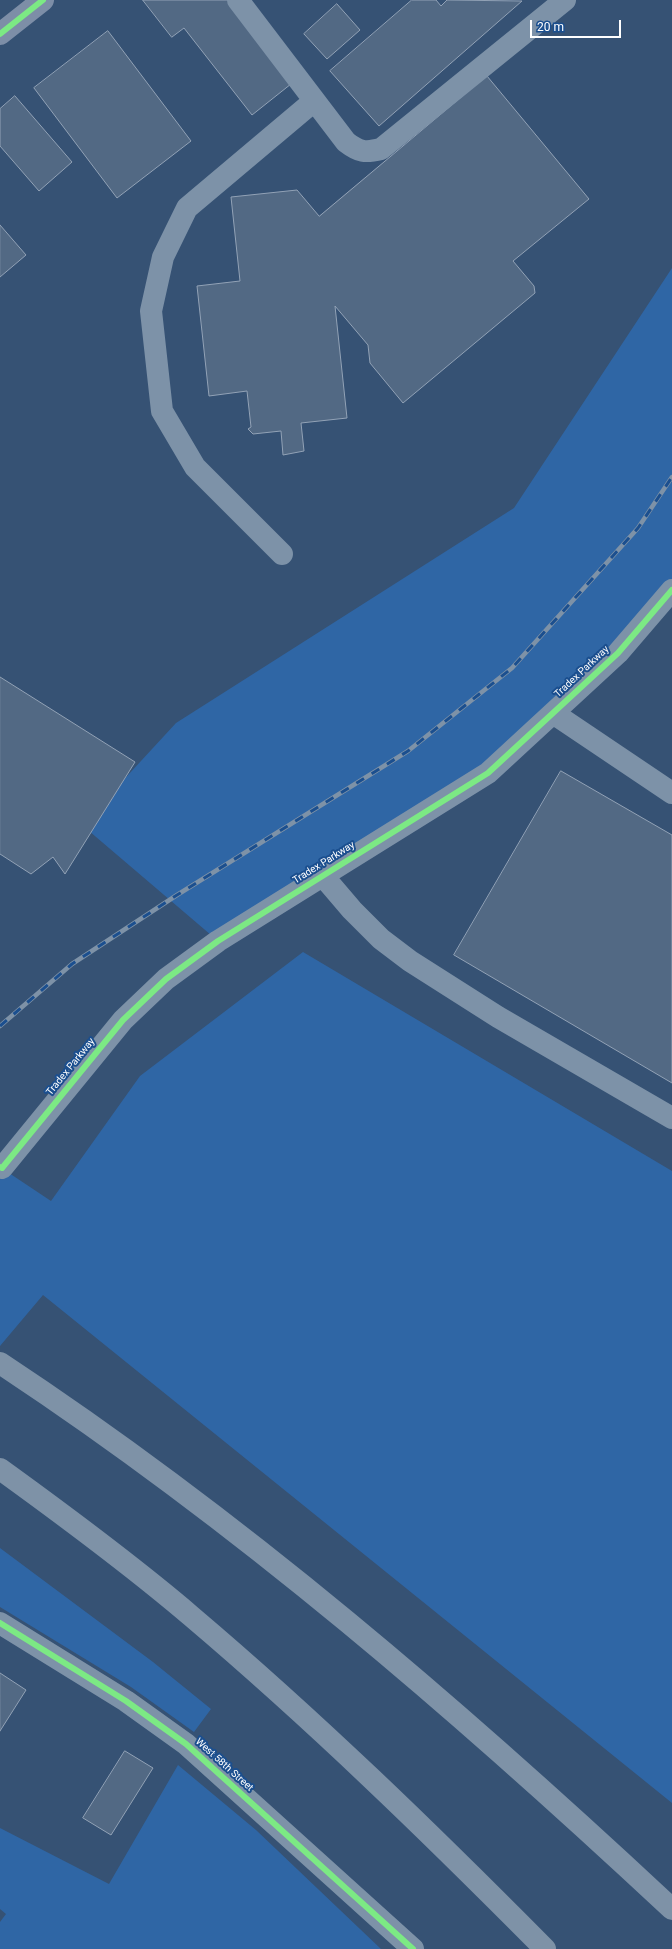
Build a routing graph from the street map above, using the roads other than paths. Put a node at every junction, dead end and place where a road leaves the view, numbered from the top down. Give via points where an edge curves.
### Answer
1 (43, 0) edge
2 (238, 0) edge
3 (565, 0) edge
4 (0, 34) edge
5 (314, 101) junction
6 (282, 554) dead end
7 (672, 590) edge
8 (552, 713) junction
9 (672, 792) edge
10 (323, 876) junction
11 (672, 1118) edge
12 (1, 1167) edge
13 (0, 1363) edge
14 (0, 1469) edge
15 (0, 1623) edge
16 (672, 1909) edge
17 (413, 1949) edge
18 (545, 1949) edge

1 - 4 main road
2 - 5 street
3 - 5 street via 381,149 368,152 355,149 346,142
5 - 6 street via 187,208 163,257 151,311 162,411 195,467
7 - 8 street, Tradex Parkway via 618,652
8 - 9 street
8 - 10 street, Tradex Parkway via 488,773
10 - 11 street via 381,939 410,961 498,1018
10 - 12 street, Tradex Parkway via 218,941 166,979 123,1020
13 - 16 highway via 56,1400 191,1499 347,1622 593,1835
14 - 18 highway via 191,1615 323,1733 439,1842
15 - 17 street, West 58th Street via 126,1701 186,1744

